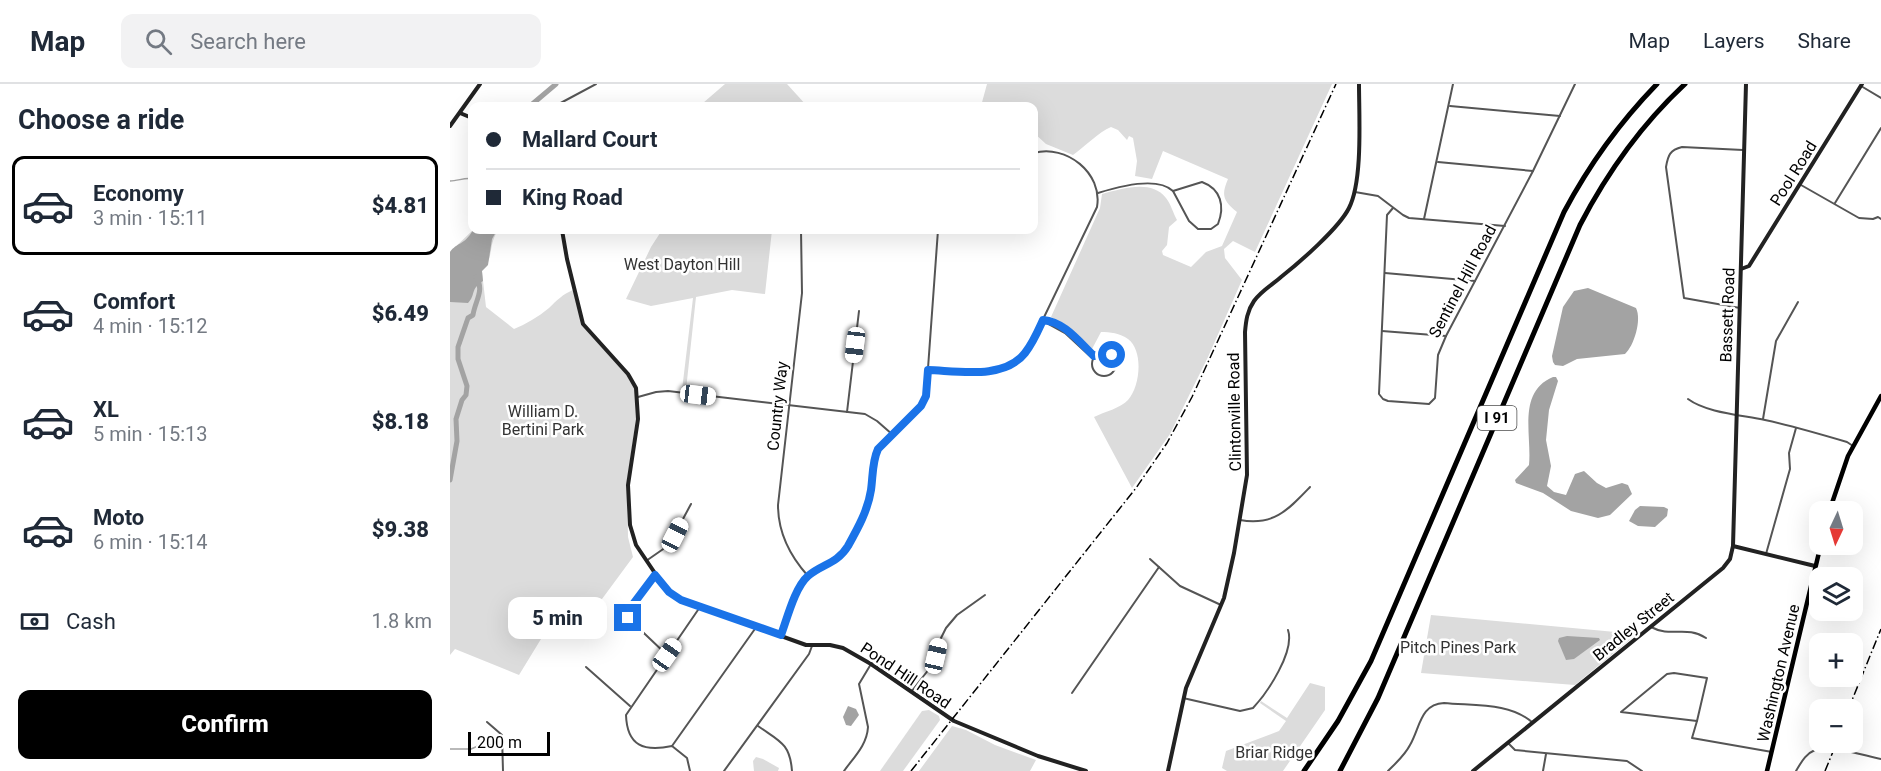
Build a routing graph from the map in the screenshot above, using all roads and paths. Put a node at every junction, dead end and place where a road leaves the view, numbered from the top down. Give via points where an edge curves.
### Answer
1 (480, 84) edge
2 (596, 84) edge
3 (1359, 84) edge
4 (1453, 84) edge
5 (1575, 84) edge
6 (1657, 84) edge
7 (1685, 84) edge
8 (1746, 84) edge
9 (1861, 85) edge
10 (1881, 98) edge
11 (562, 102) edge
12 (1449, 106) junction
13 (460, 113) junction
14 (468, 116) edge
15 (1560, 116) junction
16 (450, 126) edge
17 (1881, 128) edge
18 (1743, 150) junction
19 (1038, 153) edge
20 (1437, 162) junction
21 (1533, 171) junction
22 (1800, 185) junction
23 (1173, 191) junction
24 (1355, 192) junction
25 (1098, 193) junction
26 (1835, 203) junction
27 (1393, 208) junction
28 (1881, 213) edge
29 (1880, 218) edge
30 (1425, 219) junction
31 (1505, 226) junction
32 (563, 234) edge
33 (801, 234) edge
34 (938, 234) edge
35 (1741, 269) junction
36 (1384, 273) junction
37 (1475, 281) junction
38 (1798, 302) dead end
39 (1740, 308) junction
40 (859, 311) dead end
41 (1043, 320) junction
42 (1067, 329) junction
43 (1382, 331) junction
44 (1065, 333) junction
45 (1446, 336) junction
46 (1079, 344) junction
47 (1094, 357) junction
48 (928, 370) junction
49 (1881, 396) edge
50 (638, 397) junction
51 (1688, 399) dead end
52 (789, 406) junction
53 (847, 412) junction
54 (1737, 415) junction
55 (1763, 419) junction
56 (1796, 428) junction
57 (893, 435) junction
58 (1853, 446) junction
59 (1310, 487) dead end
60 (1832, 501) edge
61 (691, 504) dead end
62 (1240, 520) junction
63 (1733, 546) junction
64 (1766, 554) junction
65 (1818, 555) edge
66 (1150, 559) dead end
67 (646, 561) junction
68 (1815, 566) junction
69 (1159, 567) junction
70 (655, 575) junction
71 (808, 576) junction
72 (986, 595) dead end
73 (1221, 605) junction
74 (700, 607) junction
75 (757, 627) junction
76 (1651, 627) junction
77 (1288, 630) dead end
78 (781, 635) junction
79 (1706, 638) dead end
80 (812, 645) junction
81 (667, 655) junction
82 (871, 664) junction
83 (586, 667) dead end
84 (911, 692) junction
85 (1072, 693) dead end
86 (1183, 698) junction
87 (630, 706) junction
88 (1697, 721) junction
89 (487, 722) dead end
90 (1534, 723) junction
91 (758, 726) junction
92 (1508, 743) junction
93 (672, 746) junction
94 (1772, 752) junction
95 (1546, 754) junction
96 (1881, 759) edge
97 (1079, 770) edge
98 (503, 771) edge
99 (690, 771) edge
100 (724, 771) edge
101 (792, 771) edge
102 (844, 771) edge
103 (1086, 771) edge
104 (1168, 771) edge
105 (1304, 771) edge
106 (1340, 771) edge
107 (1388, 771) edge
108 (1473, 771) edge
109 (1544, 771) edge
110 (1641, 771) edge
111 (1767, 771) edge
112 (1796, 771) edge

1 - 13 street
2 - 11 street
3 - 24 street, Clintonville Road
4 - 12 street
5 - 15 street, Sentinel Hill Road
6 - 105 highway, I 91 via 1602,149 1564,212 1371,662
7 - 106 highway, I 91 via 1624,153 1580,225 1380,692
8 - 18 street, Bassett Road
9 - 10 street
9 - 22 street, Pool Road
12 - 15 street
12 - 20 street
13 - 14 street
13 - 16 street
15 - 21 street, Sentinel Hill Road
17 - 26 street
18 - 35 street, Bassett Road
18 - 39 street via 1682,147 1673,149 1666,167 1683,298
19 - 25 street via 1056,151 1067,156 1089,174
20 - 21 street
20 - 30 street
21 - 31 street, Sentinel Hill Road
22 - 26 street
22 - 35 street, Pool Road via 1749,266
23 - 23 street via 1202,182 1211,185 1223,206 1218,224 1211,229 1198,229 1189,221
23 - 25 street via 1145,184 1123,184
24 - 27 street via 1378,195
24 - 62 street, Clintonville Road via 1340,222 1259,295 1248,314 1247,479
25 - 41 street via 1097,207
26 - 29 street via 1859,218
27 - 30 street via 1409,218
27 - 36 street, Sentinel Hill Road via 1387,215
28 - 29 street
30 - 31 street
31 - 37 street, Sentinel Hill Road
32 - 50 street via 582,321 628,374
33 - 52 street, Country Way via 802,286
34 - 48 street
35 - 39 street, Bassett Road
36 - 37 street
36 - 43 street, Sentinel Hill Road
37 - 45 street, Sentinel Hill Road
38 - 55 street via 1776,341
39 - 54 street, Bassett Road
40 - 53 street
41 - 42 street
41 - 44 street
41 - 48 street via 1024,354 1006,367
42 - 44 street
42 - 46 street
43 - 45 street
43 - 45 street, Sentinel Hill Road via 1380,396 1388,401 1416,404 1434,400 1438,355
44 - 46 street
46 - 47 street
47 - 47 street via 1104,352 1112,355 1116,366 1113,373 1102,377 1095,373 1091,366
48 - 57 street via 921,406
49 - 58 main road
50 - 52 street via 668,391
50 - 67 street, Pond Hill Road via 628,486 629,514 633,540
51 - 54 street
52 - 53 street
52 - 71 street, Country Way via 778,520 790,552
53 - 57 street via 865,414
54 - 55 street
54 - 63 street, Bassett Road
55 - 56 street
56 - 58 street
56 - 64 street via 1788,457 1790,469
57 - 71 street via 878,449 865,513 846,549 836,560
58 - 60 main road
59 - 62 street via 1277,516 1259,522
61 - 67 street via 669,544
62 - 73 street, Clintonville Road
63 - 64 street
63 - 76 street, Bradley Street via 1727,564
64 - 68 street
65 - 68 main road, Washington Avenue
66 - 69 street
67 - 70 street, Pond Hill Road
68 - 94 main road, Washington Avenue
69 - 73 street via 1180,586
69 - 85 street
70 - 74 street, Pond Hill Road via 669,592
70 - 81 street via 628,611 628,618
71 - 78 street via 799,588
72 - 84 street via 957,615 946,628 933,664
73 - 86 street, Clintonville Road
74 - 75 street, Pond Hill Road
74 - 81 street
75 - 78 street, Pond Hill Road
75 - 93 street
76 - 79 street via 1664,633 1699,633
76 - 90 street, Bradley Street
77 - 86 street via 1287,656 1252,708 1240,711
78 - 80 street, Pond Hill Road
80 - 82 street, Pond Hill Road via 839,646
80 - 91 street
81 - 87 street
82 - 84 street, Pond Hill Road
82 - 102 street via 859,684 868,734
83 - 87 street
84 - 97 street, Pond Hill Road via 954,721
86 - 104 street, Clintonville Road
87 - 93 street via 626,715 630,737 649,748
88 - 88 street via 1686,720 1622,712 1667,674 1702,676 1707,681
88 - 94 street via 1692,738
89 - 98 street via 502,735
90 - 92 street, Bradley Street
90 - 107 street via 1506,708 1434,704 1423,714 1409,748
91 - 100 street
91 - 101 street via 785,746
92 - 95 street via 1515,750
92 - 108 street, Bradley Street
93 - 99 street via 687,758
94 - 111 main road, Washington Avenue
95 - 109 street
95 - 110 street via 1620,760
96 - 112 street via 1825,748 1806,756
97 - 103 street, Pond Hill Road

